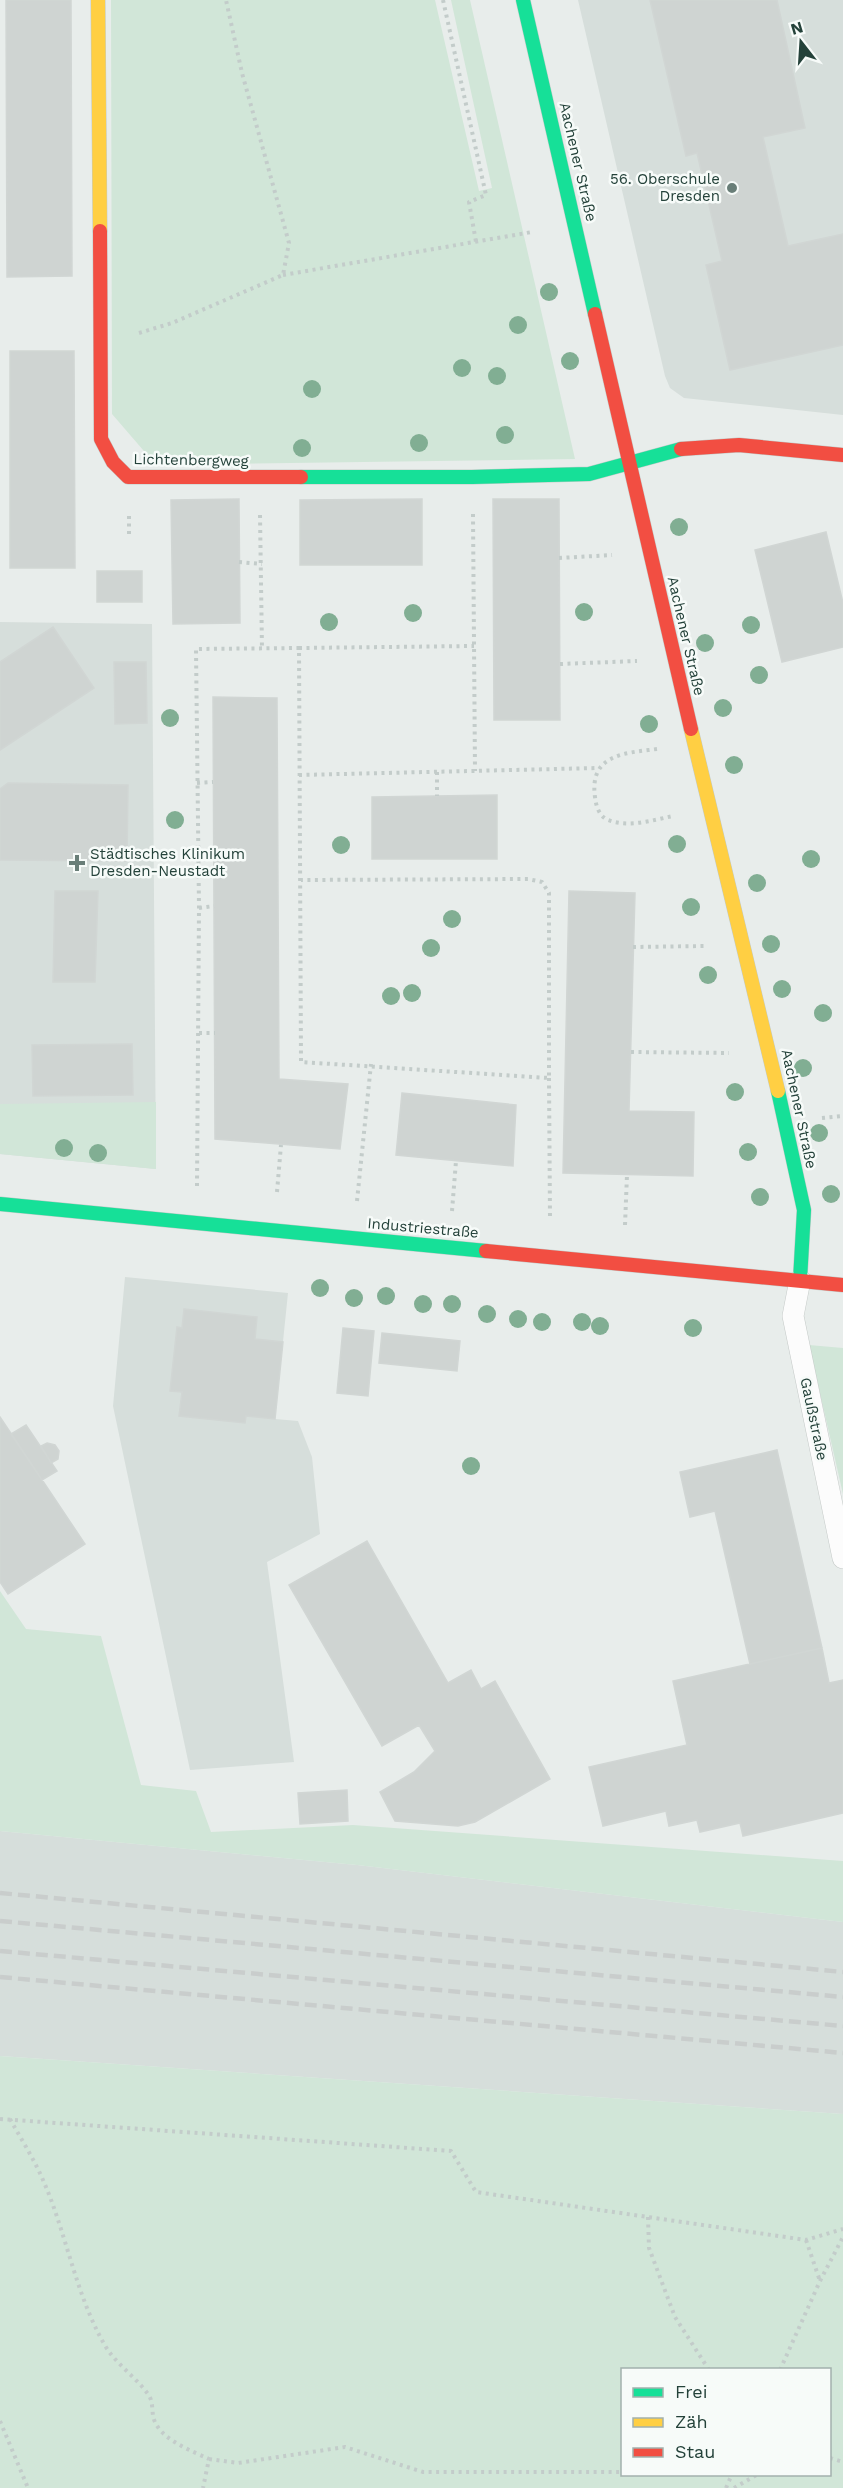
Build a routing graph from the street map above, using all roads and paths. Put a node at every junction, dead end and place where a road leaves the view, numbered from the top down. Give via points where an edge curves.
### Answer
1 (98, 0) edge
2 (226, 0) edge
3 (443, 0) edge
4 (523, 0) edge
5 (532, 232) dead end
6 (476, 242) junction
7 (283, 275) junction
8 (100, 343) junction
9 (843, 455) edge
10 (630, 464) junction
11 (472, 477) junction
12 (259, 478) junction
13 (650, 553) junction
14 (559, 558) dead end
15 (239, 562) dead end
16 (262, 564) junction
17 (474, 646) junction
18 (299, 648) junction
19 (262, 649) junction
20 (674, 660) junction
21 (560, 663) dead end
22 (694, 743) junction
23 (598, 768) junction
24 (475, 771) junction
25 (437, 772) junction
26 (299, 774) junction
27 (213, 782) dead end
28 (196, 783) junction
29 (437, 796) dead end
30 (709, 809) junction
31 (301, 880) junction
32 (214, 906) dead end
33 (199, 908) junction
34 (743, 945) junction
35 (633, 947) dead end
36 (199, 1033) junction
37 (215, 1033) dead end
38 (631, 1052) dead end
39 (770, 1054) junction
40 (370, 1064) junction
41 (549, 1078) junction
42 (281, 1145) dead end
43 (456, 1161) dead end
44 (627, 1175) dead end
45 (0, 1204) edge
46 (197, 1223) junction
47 (273, 1230) junction
48 (354, 1238) junction
49 (449, 1246) junction
50 (550, 1256) junction
51 (624, 1263) junction
52 (800, 1280) junction
53 (843, 1284) edge
54 (843, 1558) edge
55 (0, 2119) edge
56 (10, 2119) junction
57 (648, 2217) junction
58 (843, 2229) edge
59 (843, 2237) edge
60 (806, 2240) junction
61 (820, 2281) junction
62 (708, 2368) edge
63 (781, 2368) edge
64 (0, 2421) edge
65 (209, 2459) junction
66 (621, 2472) edge
67 (756, 2476) edge
68 (28, 2488) edge
69 (203, 2488) edge
70 (734, 2488) edge

1 - 8 street, Lichtenbergweg
2 - 7 path via 289,243
3 - 6 path via 486,195 469,202
4 - 10 street, Aachener Straße
5 - 6 path
6 - 7 path
7 - 8 path via 172,323
8 - 12 street, Lichtenbergweg via 101,440 113,462 128,477
9 - 10 street, Lichtenbergweg via 739,445 677,449
10 - 11 street, Lichtenbergweg via 589,474
10 - 13 street, Aachener Straße
11 - 12 street, Lichtenbergweg
11 - 17 path
12 - 16 path
13 - 14 path
13 - 20 street, Aachener Straße
15 - 16 path
16 - 19 path
17 - 18 path
17 - 24 path
18 - 19 path
18 - 26 path
19 - 28 path via 196,649
20 - 21 path
20 - 22 street, Aachener Straße
22 - 23 path via 616,755
22 - 30 street, Aachener Straße
23 - 24 path
23 - 30 path via 593,786 596,807 607,819 634,824
24 - 25 path
25 - 26 path
25 - 29 path
26 - 31 path
27 - 28 path
28 - 33 path
30 - 34 street, Aachener Straße
31 - 40 path via 301,1062
31 - 41 path via 542,882 549,893
32 - 33 path
33 - 36 path
34 - 35 path
34 - 39 street, Aachener Straße
36 - 37 path
36 - 46 path
38 - 39 path
39 - 52 street, Aachener Straße via 804,1210
40 - 41 path
40 - 48 path
41 - 50 path
42 - 47 path
43 - 49 path
44 - 51 path
45 - 46 street, Industriestraße
46 - 47 street, Industriestraße
47 - 48 street, Industriestraße
48 - 49 street, Industriestraße
49 - 50 street, Industriestraße
50 - 51 street, Industriestraße
51 - 52 street, Industriestraße
52 - 53 street, Industriestraße
52 - 54 lane, Gaußstraße via 793,1316
55 - 56 path
56 - 57 path via 452,2151 476,2192
56 - 65 path via 43,2179 80,2291 103,2343 146,2392 153,2403 156,2426 188,2450
57 - 60 path
57 - 62 path via 649,2248 675,2317
58 - 60 path
59 - 61 path
60 - 61 path
61 - 63 path
64 - 68 path
65 - 66 path via 238,2463 345,2447 423,2472
65 - 69 path
67 - 70 path

